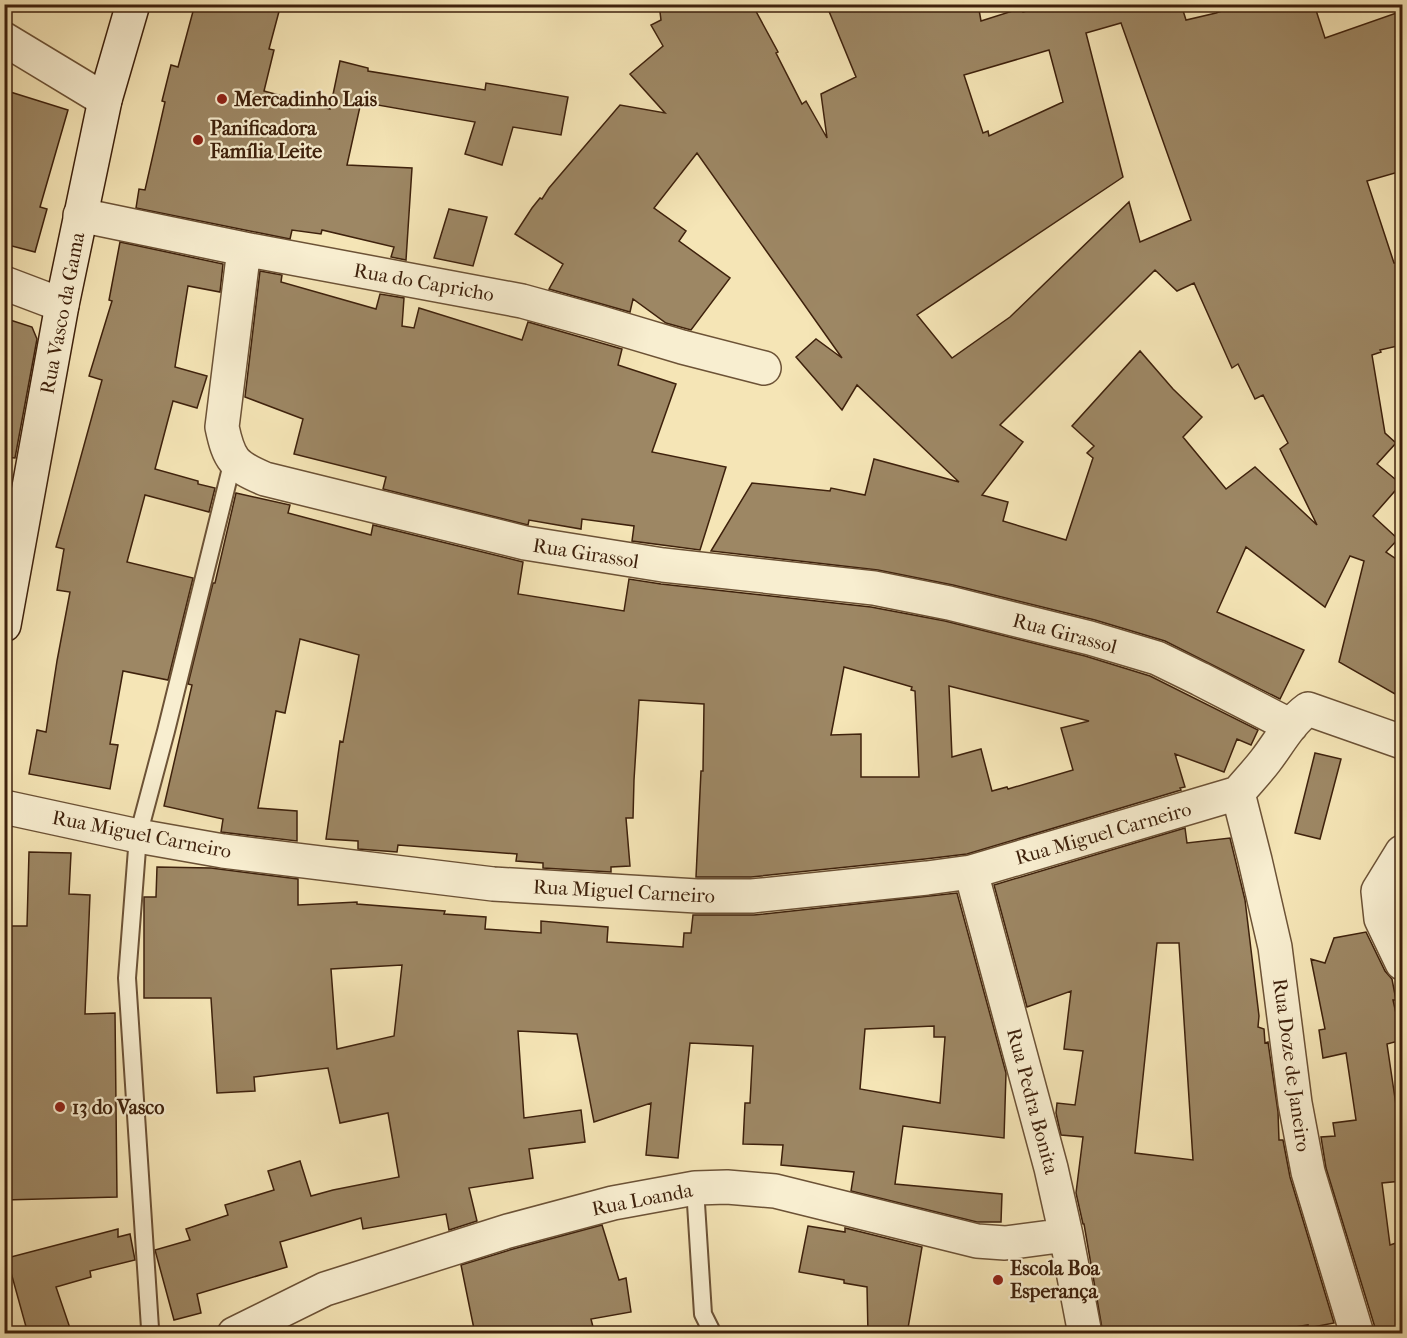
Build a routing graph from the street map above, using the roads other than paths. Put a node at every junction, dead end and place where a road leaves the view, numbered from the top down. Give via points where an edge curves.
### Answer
1 (133, 4) edge
2 (4, 39) edge
3 (105, 100) junction
4 (80, 215) junction
5 (244, 249) junction
6 (4, 283) edge
7 (62, 305) junction
8 (764, 369) dead end
9 (233, 460) junction
10 (4, 625) edge
11 (1300, 717) junction
12 (1402, 742) edge
13 (1238, 793) junction
14 (4, 807) edge
15 (138, 836) junction
16 (1402, 852) edge
17 (971, 872) junction
18 (1402, 963) edge
19 (695, 1188) junction
20 (1066, 1235) junction
21 (151, 1334) edge
22 (234, 1334) edge
23 (713, 1334) edge
24 (1085, 1334) edge
25 (1357, 1334) edge

1 - 3 street, Rua Vasco da Gama
2 - 3 street
3 - 4 street, Rua Vasco da Gama
4 - 5 street, Rua do Capricho
4 - 7 street, Rua Vasco da Gama
5 - 8 street, Rua do Capricho via 522,301
5 - 9 street via 222,427
6 - 7 street
7 - 10 street, Rua Vasco da Gama
9 - 11 street, Rua Girassol via 265,479 525,543 663,565 874,588 949,603 1157,658 1222,689
9 - 15 lane
11 - 12 street
11 - 13 street
13 - 17 street, Rua Miguel Carneiro
13 - 25 street, Rua Doze de Janeiro via 1275,947 1308,1172
14 - 15 street, Rua Miguel Carneiro
15 - 17 street, Rua Miguel Carneiro via 223,851 493,884 697,896 752,896
15 - 21 lane via 127,978
16 - 18 street via 1378,891 1381,919
17 - 20 street, Rua Pedra Bonita
19 - 20 street, Rua Loanda via 775,1191 977,1241 1005,1243
19 - 22 street, Rua Loanda via 613,1203 508,1231 325,1289
19 - 23 lane via 703,1314
20 - 24 street, Rua Pedra Bonita

